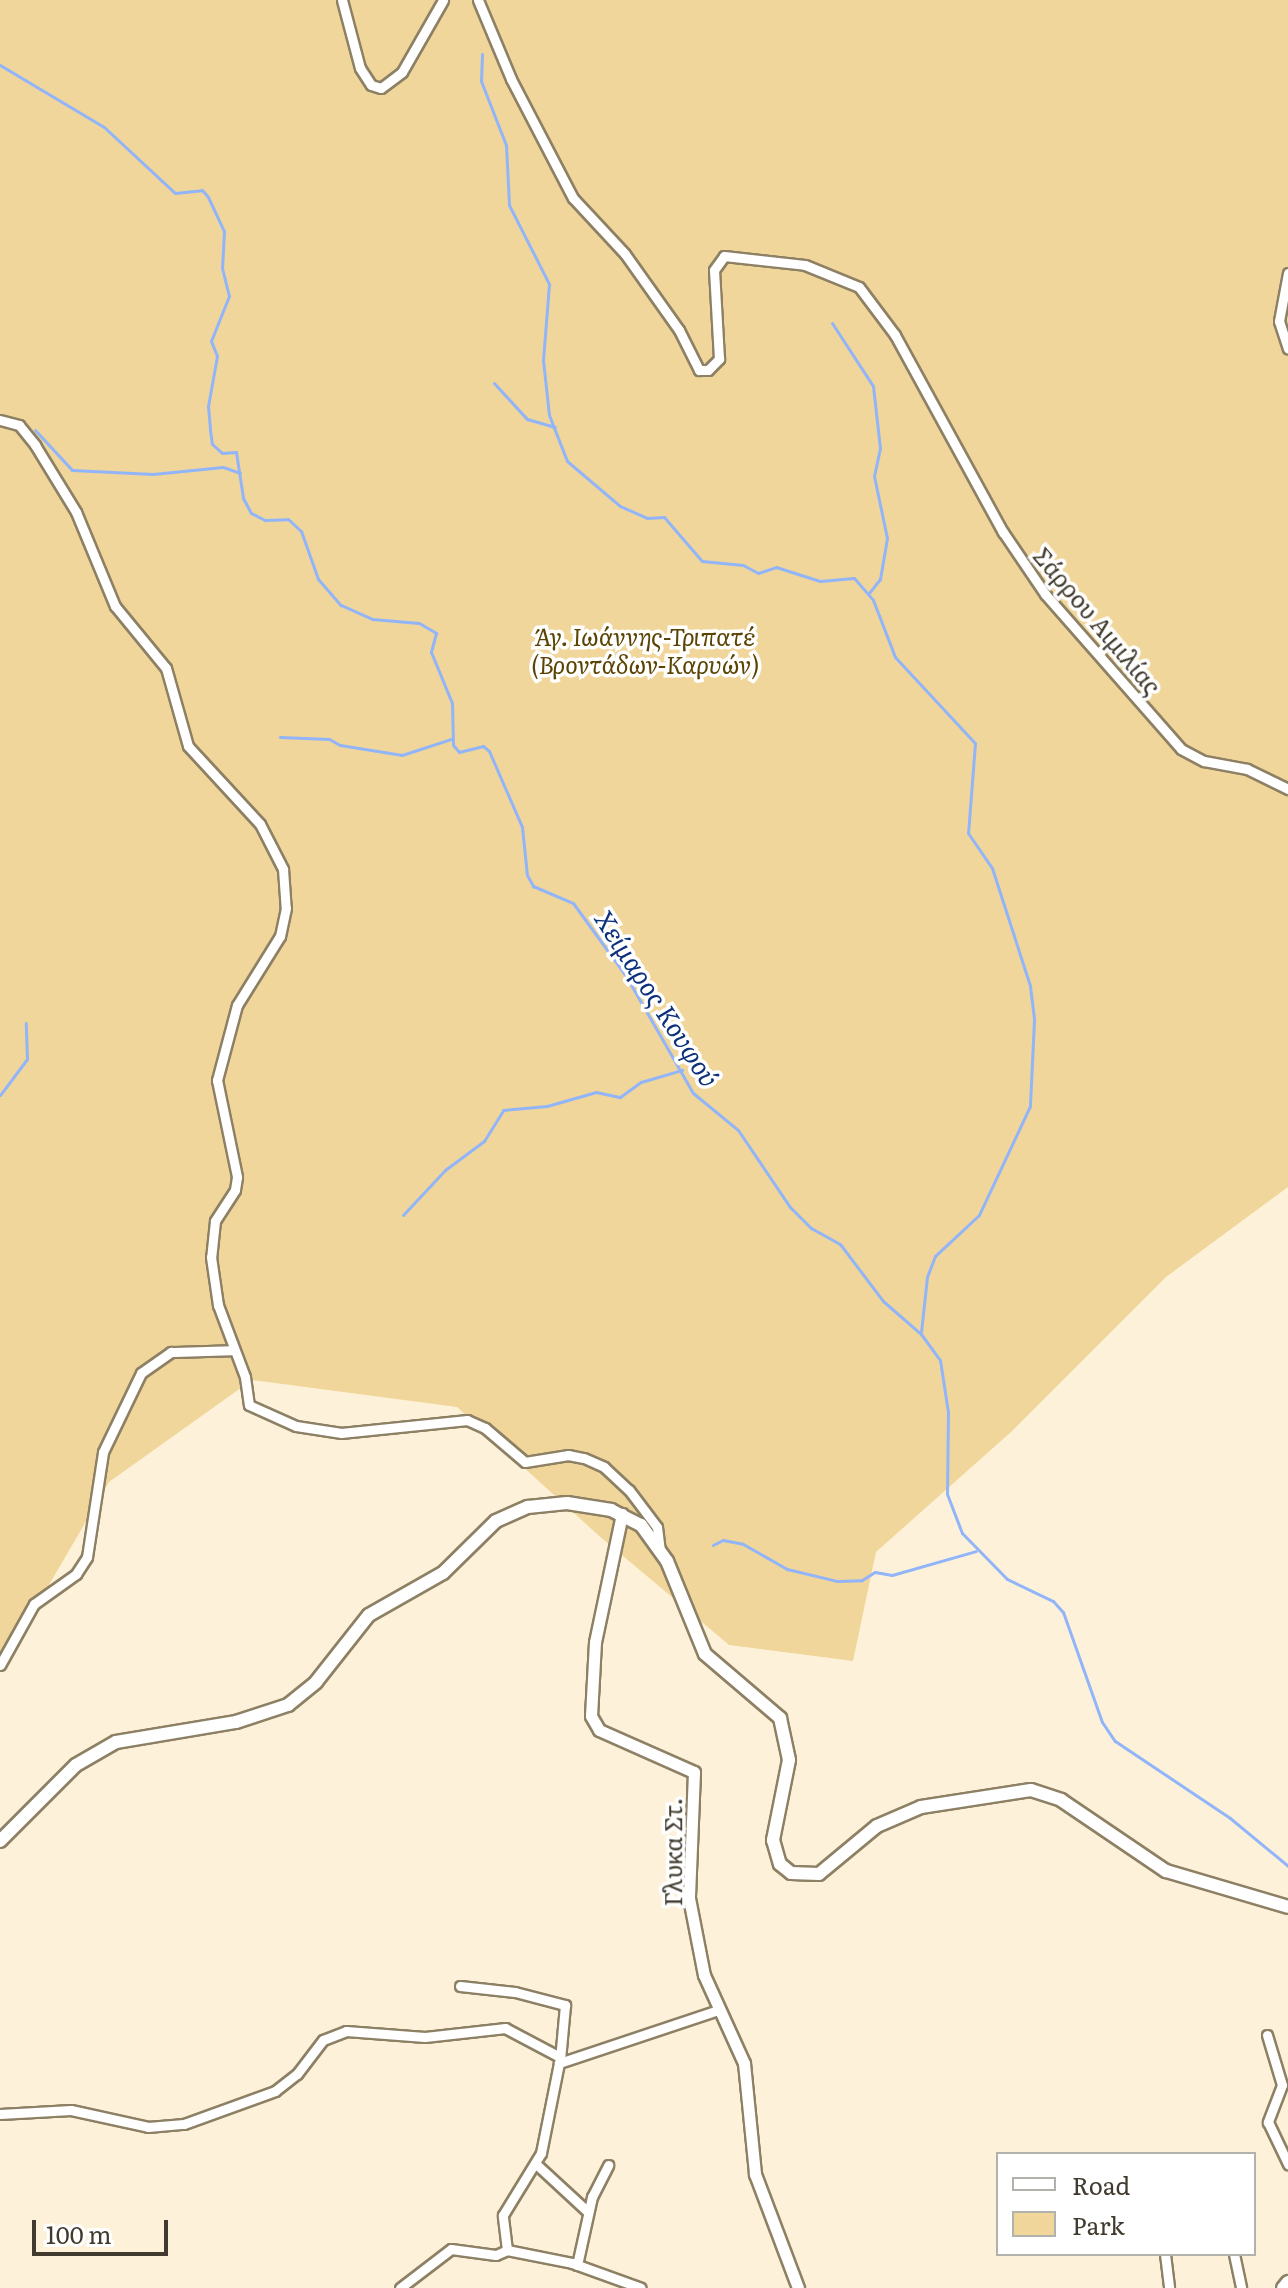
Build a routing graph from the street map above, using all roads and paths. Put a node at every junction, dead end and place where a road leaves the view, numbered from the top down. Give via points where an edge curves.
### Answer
1 (342, 0) edge
2 (443, 0) edge
3 (478, 0) edge
4 (1288, 273) edge
5 (1288, 349) edge
6 (0, 420) edge
7 (1288, 789) edge
8 (234, 1350) junction
9 (622, 1514) junction
10 (660, 1550) junction
11 (0, 1665) edge
12 (0, 1841) edge
13 (1288, 1907) edge
14 (460, 1986) dead end
15 (718, 2010) junction
16 (1267, 2035) dead end
17 (560, 2060) junction
18 (0, 2114) edge
19 (536, 2164) junction
20 (1288, 2164) edge
21 (608, 2165) dead end
22 (588, 2212) junction
23 (507, 2250) junction
24 (1165, 2256) edge
25 (1234, 2256) edge
26 (577, 2265) junction
27 (1288, 2282) edge
28 (400, 2288) edge
29 (641, 2288) edge
30 (798, 2288) edge
31 (1169, 2288) edge
32 (1241, 2288) edge
33 (1283, 2288) edge

1 - 2 street via 360,68 371,85 381,88 402,72
3 - 7 street, Σάρρου Αιμιλίας via 511,79 573,198 630,261 679,330 699,370 708,370 719,359 714,270 724,256 805,265 859,287 895,335 1003,532 1045,594 1181,749 1204,761 1247,769
4 - 5 street via 1279,321
6 - 8 street via 19,425 35,445 76,512 115,606 166,668 188,746 255,817 283,869 286,908 280,936 237,1005 217,1080 237,1177 235,1190 215,1221 211,1257 218,1305
8 - 10 street via 251,1408 296,1426 354,1433 467,1420 485,1428 525,1462 568,1455 594,1462 623,1483 655,1523
8 - 11 street via 171,1352 141,1373 96,1475 87,1557 76,1574 34,1604
9 - 10 main road via 641,1525
9 - 12 main road via 567,1503 508,1513 443,1573 369,1615 316,1682 288,1705 251,1719 116,1742 76,1765
9 - 15 street, Γλυκα Στ. via 595,1642 591,1716 608,1735 694,1770 689,1898 704,1975
10 - 13 main road via 705,1654 780,1718 789,1760 773,1840 780,1864 791,1873 819,1874 877,1826 921,1807 1031,1790 1061,1800 1166,1871
14 - 17 street via 565,2005
15 - 17 street
15 - 30 street, Γλυκα Στ. via 744,2063 755,2174
16 - 20 street via 1282,2082 1268,2122
17 - 18 street via 507,2029 425,2037 339,2032 323,2040 297,2074 275,2091 236,2109 165,2128 71,2110
17 - 19 street
19 - 22 street
19 - 23 street via 503,2215
21 - 22 street
22 - 26 street
23 - 26 street
23 - 28 street via 496,2255 451,2249
24 - 31 street
25 - 32 street
26 - 29 street
27 - 33 main road

